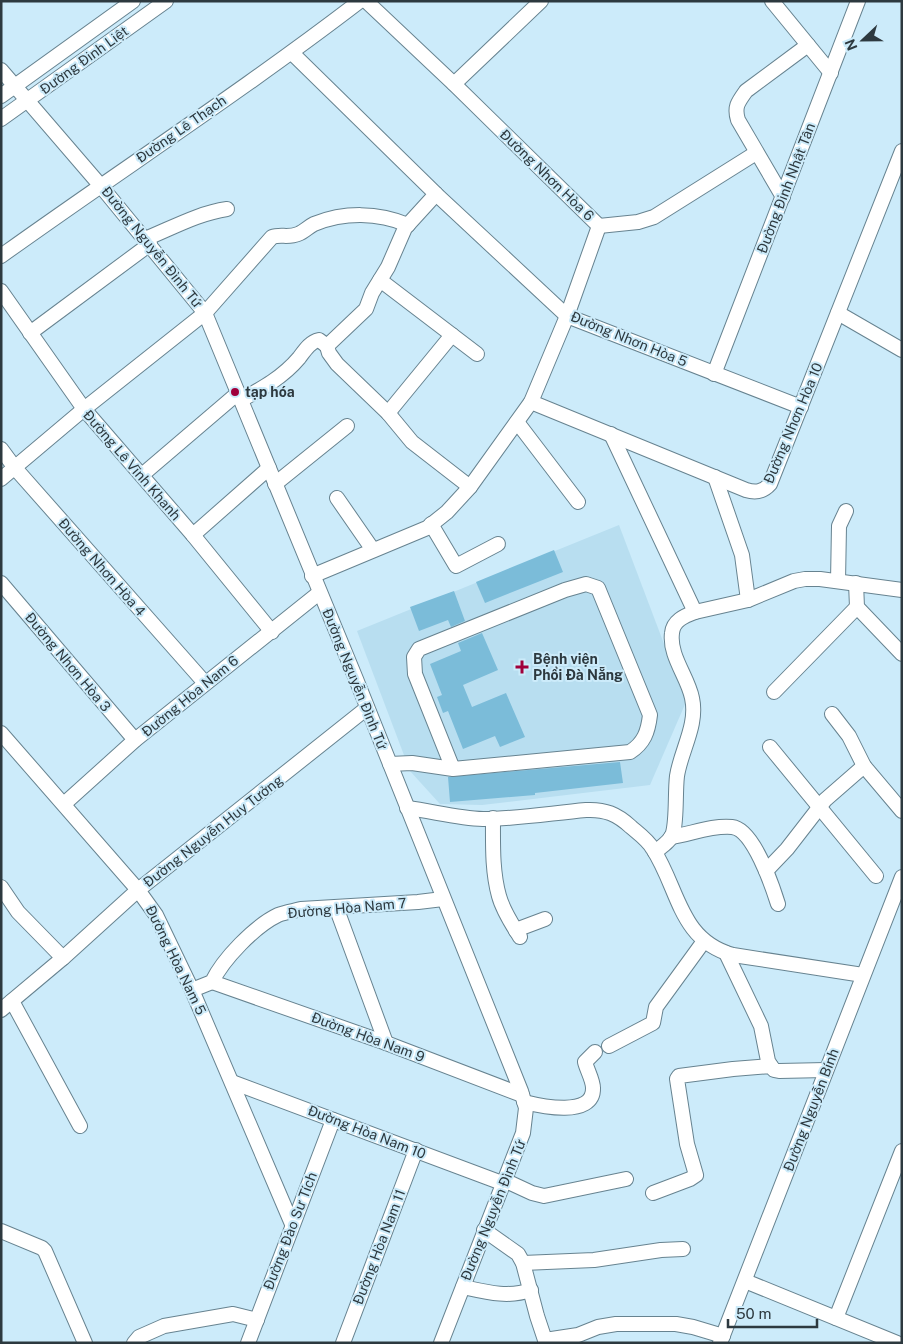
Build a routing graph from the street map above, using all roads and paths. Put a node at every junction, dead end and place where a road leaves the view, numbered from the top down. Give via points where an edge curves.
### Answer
1 (133, 1) edge
2 (166, 1) edge
3 (360, 1) edge
4 (366, 1) edge
5 (541, 1) edge
6 (772, 1) edge
7 (858, 1) edge
8 (808, 45) junction
9 (292, 53) junction
10 (1, 70) edge
11 (831, 73) junction
12 (454, 84) junction
13 (15, 86) junction
14 (1, 96) edge
15 (28, 100) junction
16 (1, 119) edge
17 (902, 151) edge
18 (756, 153) junction
19 (100, 185) junction
20 (436, 194) junction
21 (783, 197) junction
22 (227, 209) dead end
23 (408, 225) junction
24 (600, 226) junction
25 (148, 241) junction
26 (1, 256) edge
27 (380, 280) junction
28 (1, 291) edge
29 (205, 313) junction
30 (838, 313) junction
31 (567, 316) junction
32 (30, 333) junction
33 (452, 335) junction
34 (328, 346) junction
35 (902, 350) edge
36 (477, 354) dead end
37 (714, 374) junction
38 (239, 396) junction
39 (531, 402) junction
40 (801, 407) junction
41 (84, 409) junction
42 (388, 413) junction
43 (517, 422) junction
44 (347, 426) dead end
45 (611, 434) junction
46 (1, 449) edge
47 (15, 468) junction
48 (269, 468) junction
49 (142, 475) junction
50 (715, 477) junction
51 (1, 479) edge
52 (275, 484) junction
53 (470, 487) junction
54 (337, 498) dead end
55 (578, 502) dead end
56 (846, 511) dead end
57 (431, 524) junction
58 (193, 535) junction
59 (498, 544) dead end
60 (373, 550) junction
61 (312, 576) junction
62 (838, 581) junction
63 (1, 583) edge
64 (856, 583) junction
65 (902, 590) edge
66 (319, 594) junction
67 (748, 600) junction
68 (857, 607) junction
69 (695, 612) junction
70 (272, 632) junction
71 (902, 654) edge
72 (205, 683) junction
73 (774, 692) dead end
74 (367, 708) junction
75 (832, 714) dead end
76 (1, 732) edge
77 (135, 740) junction
78 (770, 747) dead end
79 (390, 764) junction
80 (864, 766) junction
81 (453, 768) junction
82 (64, 804) junction
83 (819, 807) junction
84 (407, 808) junction
85 (902, 811) edge
86 (493, 818) junction
87 (671, 837) junction
88 (655, 852) junction
89 (766, 871) junction
90 (876, 876) dead end
91 (902, 877) edge
92 (1, 887) edge
93 (138, 890) junction
94 (443, 899) junction
95 (778, 904) dead end
96 (336, 907) junction
97 (545, 919) dead end
98 (704, 941) junction
99 (726, 953) junction
100 (63, 958) junction
101 (862, 975) junction
102 (212, 982) junction
103 (192, 990) junction
104 (4, 1006) edge
105 (386, 1043) junction
106 (609, 1046) dead end
107 (596, 1052) dead end
108 (770, 1066) junction
109 (826, 1070) junction
110 (232, 1082) junction
111 (523, 1099) junction
112 (333, 1120) junction
113 (80, 1126) dead end
114 (416, 1150) junction
115 (902, 1151) edge
116 (626, 1179) dead end
117 (503, 1182) junction
118 (653, 1193) dead end
119 (292, 1224) junction
120 (484, 1230) junction
121 (1, 1231) edge
122 (683, 1249) dead end
123 (523, 1263) junction
124 (744, 1282) junction
125 (463, 1287) junction
126 (531, 1290) junction
127 (836, 1318) junction
128 (257, 1320) junction
129 (721, 1339) edge
130 (546, 1341) edge
131 (85, 1343) edge
132 (134, 1343) edge
133 (248, 1343) edge
134 (343, 1343) edge
135 (441, 1343) edge
136 (896, 1343) edge

1 - 13 street, Đường Đinh Liệt
2 - 15 street, Đường Đinh Liệt
3 - 9 street, Đường Lê Thạch
4 - 12 street, Đường Nhơn Hòa 6
5 - 12 street
6 - 8 street
7 - 11 street, Đường Đinh Nhật Tân
8 - 11 street
8 - 18 street via 746,91 735,110
9 - 19 street, Đường Lê Thạch
9 - 20 street, Đường Nhơn Hòa 5
10 - 13 street, Đường Nguyễn Đình Tứ
11 - 21 street, Đường Đinh Nhật Tân
12 - 24 street, Đường Nhơn Hòa 6
13 - 14 street, Đường Đinh Liệt
13 - 15 street, Đường Nguyễn Đình Tứ
15 - 16 street, Đường Đinh Liệt
15 - 19 street, Đường Nguyễn Đình Tứ
17 - 30 street, Đường Nhơn Hòa 10
18 - 21 street
18 - 24 street, Đường Nhơn Hòa 6 via 654,217
19 - 25 street, Đường Nguyễn Đình Tứ
19 - 26 street, Đường Lê Thạch
20 - 23 street
20 - 31 street, Đường Nhơn Hòa 5
21 - 37 street, Đường Đinh Nhật Tân
22 - 25 street via 214,211
23 - 27 street
23 - 29 street via 387,217 344,217 313,225 296,235 272,237
24 - 31 street
25 - 29 street, Đường Nguyễn Đình Tứ
25 - 32 street
27 - 33 street
27 - 34 street via 366,309
28 - 32 street, Đường Lê Vĩnh Khanh
29 - 38 street, Đường Nguyễn Đình Tứ
29 - 41 street
30 - 35 street
30 - 40 street, Đường Nhơn Hòa 10
31 - 37 street, Đường Nhơn Hòa 5
31 - 39 street
32 - 41 street, Đường Lê Vĩnh Khanh
33 - 36 street
33 - 42 street
34 - 38 street via 319,340 314,342 264,388
34 - 42 street via 337,364
37 - 40 street, Đường Nhơn Hòa 5
38 - 48 street, Đường Nguyễn Đình Tứ
38 - 49 street
39 - 43 street
39 - 45 street, Đường Nhơn Hòa 10
40 - 50 street, Đường Nhơn Hòa 10 via 766,489 753,492
41 - 47 street
41 - 49 street, Đường Lê Vĩnh Khanh
42 - 53 street via 412,442
43 - 53 street
43 - 55 street
44 - 52 street
45 - 50 street, Đường Nhơn Hòa 10
45 - 69 street
46 - 47 street, Đường Nhơn Hòa 4
47 - 51 street
47 - 72 street, Đường Nhơn Hòa 4
48 - 52 street, Đường Nguyễn Đình Tứ
48 - 58 street
49 - 58 street, Đường Lê Vĩnh Khanh
50 - 67 street via 742,555
52 - 61 street, Đường Nguyễn Đình Tứ
53 - 57 street
54 - 60 street
56 - 62 street via 839,526
57 - 59 street via 456,566
57 - 60 street
58 - 70 street, Đường Lê Vĩnh Khanh
60 - 61 street
61 - 66 street, Đường Nguyễn Đình Tứ
62 - 64 street
62 - 67 street via 799,580
63 - 77 street, Đường Nhơn Hòa 3
64 - 65 street
64 - 68 street
66 - 70 street, Đường Hòa Nam 6
66 - 74 street, Đường Nguyễn Đình Tứ
67 - 69 street
68 - 71 street
68 - 73 street
69 - 87 street via 679,620 672,632 673,647 694,710 677,776
70 - 72 street, Đường Hòa Nam 6
72 - 77 street, Đường Hòa Nam 6
74 - 79 street, Đường Nguyễn Đình Tứ
74 - 93 street, Đường Nguyễn Huy Tưởng
75 - 80 street via 846,731
76 - 82 street, Đường Hòa Nam 5
77 - 82 street, Đường Hòa Nam 6
78 - 83 street
79 - 81 street
79 - 84 street, Đường Nguyễn Đình Tứ
80 - 83 street
80 - 85 street
81 - 81 street via 630,752 639,746 649,728 650,715 598,588 586,584 564,590 419,649 414,657 415,674
82 - 93 street, Đường Hòa Nam 5
83 - 89 street
83 - 90 street
84 - 86 street via 462,817
84 - 94 street, Đường Nguyễn Đình Tứ
86 - 88 street via 599,809 618,816
86 - 97 street via 493,861 499,896 508,920 518,934 521,928
87 - 88 street
87 - 89 street via 718,828 739,829 749,839
88 - 98 street via 683,913
89 - 95 street
91 - 101 street, Đường Nguyễn Bính
92 - 100 street via 18,912
93 - 100 street, Đường Nguyễn Huy Tưởng
93 - 103 street, Đường Hòa Nam 5 via 156,915
94 - 96 street, Đường Hòa Nam 7
94 - 111 street, Đường Nguyễn Đình Tứ
96 - 102 street, Đường Hòa Nam 7 via 284,912 269,920 225,961
96 - 105 street
98 - 99 street
98 - 106 street via 656,1006 652,1023
99 - 101 street
99 - 108 street via 761,1026
100 - 104 street, Đường Nguyễn Huy Tưởng
101 - 109 street, Đường Nguyễn Bính
102 - 103 street
102 - 105 street, Đường Hòa Nam 9
103 - 110 street, Đường Hòa Nam 5
104 - 113 street
105 - 111 street, Đường Hòa Nam 9
107 - 111 street, Đường Hòa Nam 9 via 585,1062 593,1088 587,1101 574,1107 546,1108
108 - 109 street via 779,1071
108 - 118 street via 679,1076 687,1144 696,1174
109 - 124 street, Đường Nguyễn Bính
110 - 112 street, Đường Hòa Nam 10
110 - 119 street, Đường Hòa Nam 5
111 - 117 street, Đường Nguyễn Đình Tứ via 526,1108 523,1133
112 - 114 street, Đường Hòa Nam 10
112 - 119 street, Đường Đào Sư Tích
114 - 117 street, Đường Hòa Nam 10
114 - 134 street, Đường Hòa Nam 11
115 - 127 street
116 - 117 street, Đường Hòa Nam 10 via 544,1196
117 - 120 street, Đường Nguyễn Đình Tứ
119 - 128 street, Đường Đào Sư Tích
120 - 123 street via 518,1254
120 - 125 street, Đường Nguyễn Đình Tứ
121 - 131 street via 45,1251
122 - 123 street via 594,1260
123 - 126 street
124 - 127 street
124 - 129 street, Đường Nguyễn Bính
125 - 126 street via 502,1294
125 - 135 street, Đường Nguyễn Đình Tứ
126 - 130 street
127 - 136 street
128 - 132 street via 233,1314 164,1326 139,1336
128 - 133 street, Đường Đào Sư Tích
129 - 130 street via 693,1327 676,1324 616,1324

